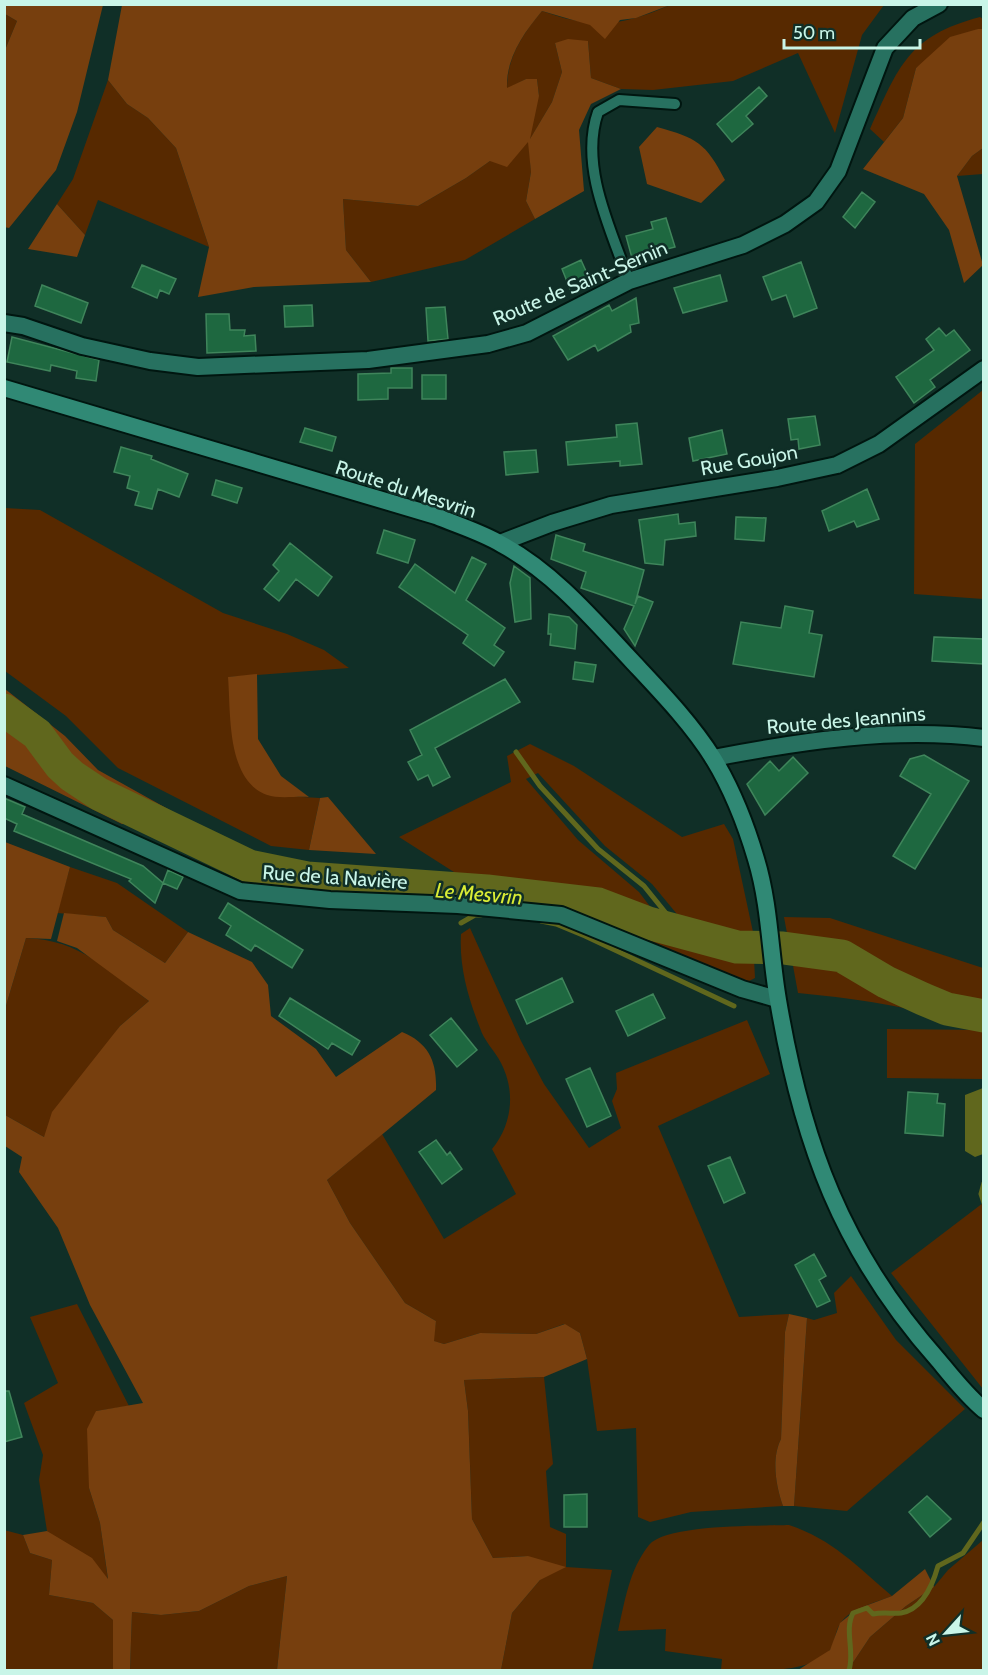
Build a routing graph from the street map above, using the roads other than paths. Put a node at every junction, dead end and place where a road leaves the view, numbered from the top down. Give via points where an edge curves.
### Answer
1 (939, 4) edge
2 (913, 11) edge
3 (675, 104) dead end
4 (630, 281) junction
5 (4, 323) edge
6 (984, 369) edge
7 (4, 388) edge
8 (500, 543) junction
9 (984, 738) edge
10 (713, 758) junction
11 (4, 786) edge
12 (777, 999) junction
13 (984, 1410) edge

1 - 2 street, Route de Saint-Sernin
2 - 4 street, Route de Saint-Sernin via 885,48 838,171 816,202 785,224 742,244
3 - 4 lane via 619,100 598,112 591,131 595,176
4 - 5 street, Route de Saint-Sernin via 517,336 461,349 368,360 198,367 128,356
6 - 8 street, Rue Goujon via 879,444 837,465 611,505
7 - 8 main road, Route du Mesvrin via 436,516
8 - 10 main road, Route du Mesvrin via 555,582 585,611
9 - 10 street, Route des Jeannins via 938,733 884,735 763,748
10 - 12 main road, Route du Mesvrin via 736,804 757,861
11 - 12 street, Rue de la Navière via 240,891 561,915 742,989
12 - 13 main road, Route du Mesvrin via 805,1126 846,1228 892,1302

